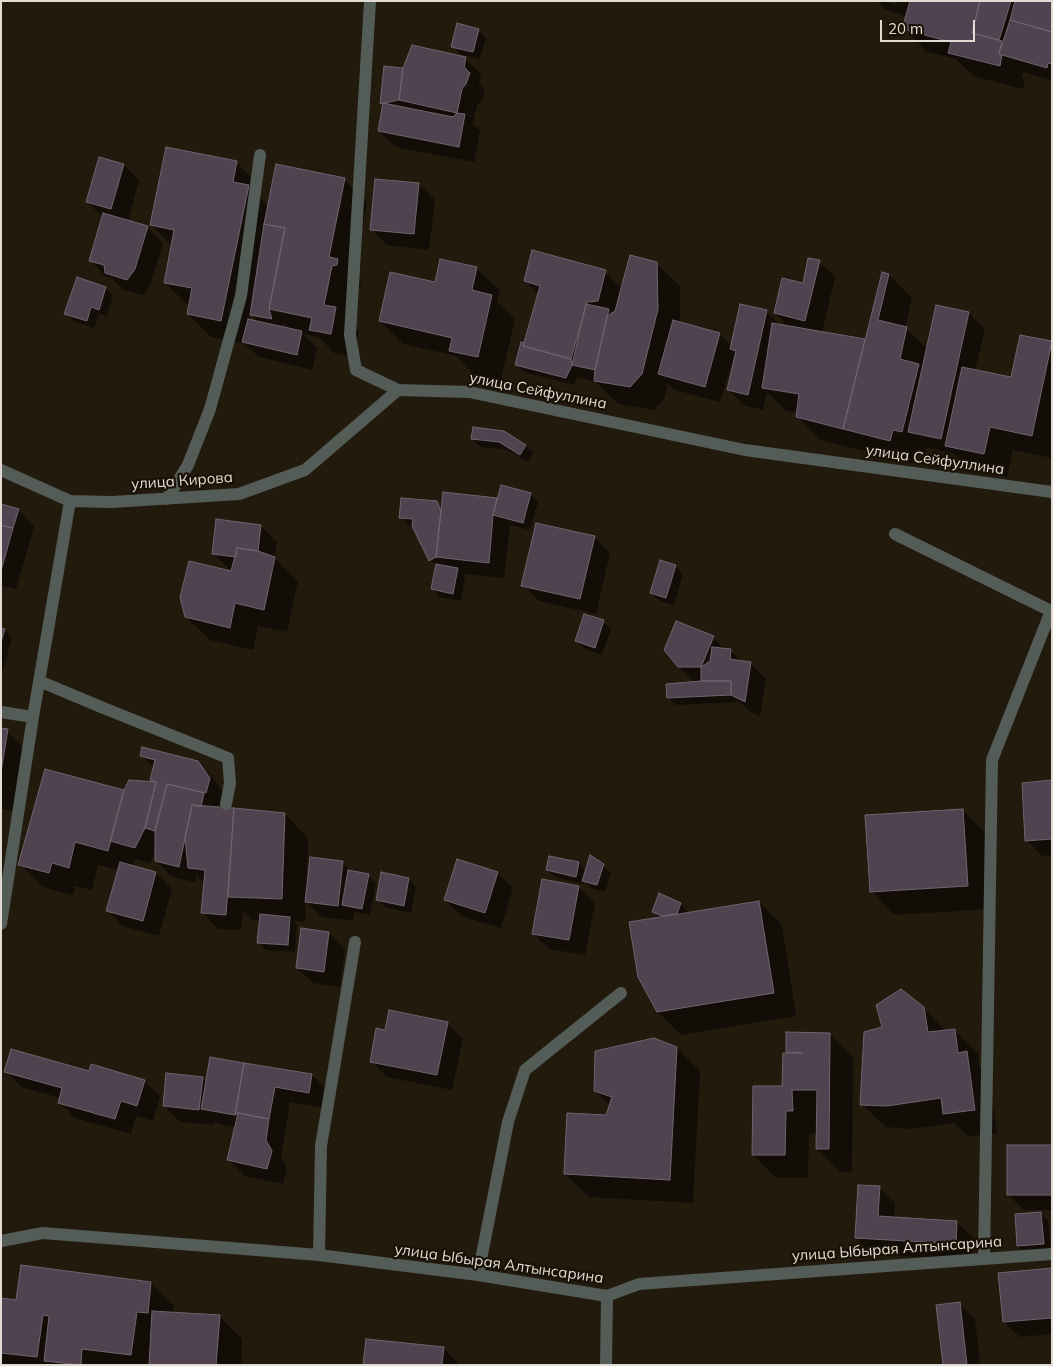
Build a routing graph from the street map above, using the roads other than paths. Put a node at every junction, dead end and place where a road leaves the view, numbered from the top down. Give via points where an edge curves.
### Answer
1 (370, 1) edge
2 (260, 155) dead end
3 (398, 390) junction
4 (1, 470) edge
5 (1052, 492) edge
6 (167, 499) junction
7 (70, 500) junction
8 (895, 534) dead end
9 (1051, 614) edge
10 (39, 681) junction
11 (1, 712) edge
12 (33, 717) junction
13 (226, 804) dead end
14 (1, 924) edge
15 (355, 942) dead end
16 (621, 993) dead end
17 (1, 1241) edge
18 (1052, 1254) edge
19 (319, 1255) junction
20 (984, 1259) junction
21 (478, 1276) junction
22 (607, 1296) junction
23 (606, 1365) edge

1 - 3 street, улица Сейфуллина via 350,335 356,370
2 - 6 street via 241,296 210,409 188,465
3 - 5 street, улица Сейфуллина via 469,392 745,450
3 - 6 street, улица Кирова via 305,470 239,494
4 - 7 street, улица Кирова
6 - 7 street, улица Кирова
7 - 10 street
8 - 9 street
9 - 20 street via 992,760
10 - 12 street
10 - 13 street via 228,758 230,784
11 - 12 street
12 - 14 street
15 - 19 street via 322,1146
16 - 21 street via 525,1070 508,1122
17 - 19 street, улица Ыбырая Алтынсарина via 43,1233
18 - 20 street, улица Ыбырая Алтынсарина
19 - 21 street, улица Ыбырая Алтынсарина
20 - 22 street, улица Ыбырая Алтынсарина via 639,1284
21 - 22 street, улица Ыбырая Алтынсарина
22 - 23 street

